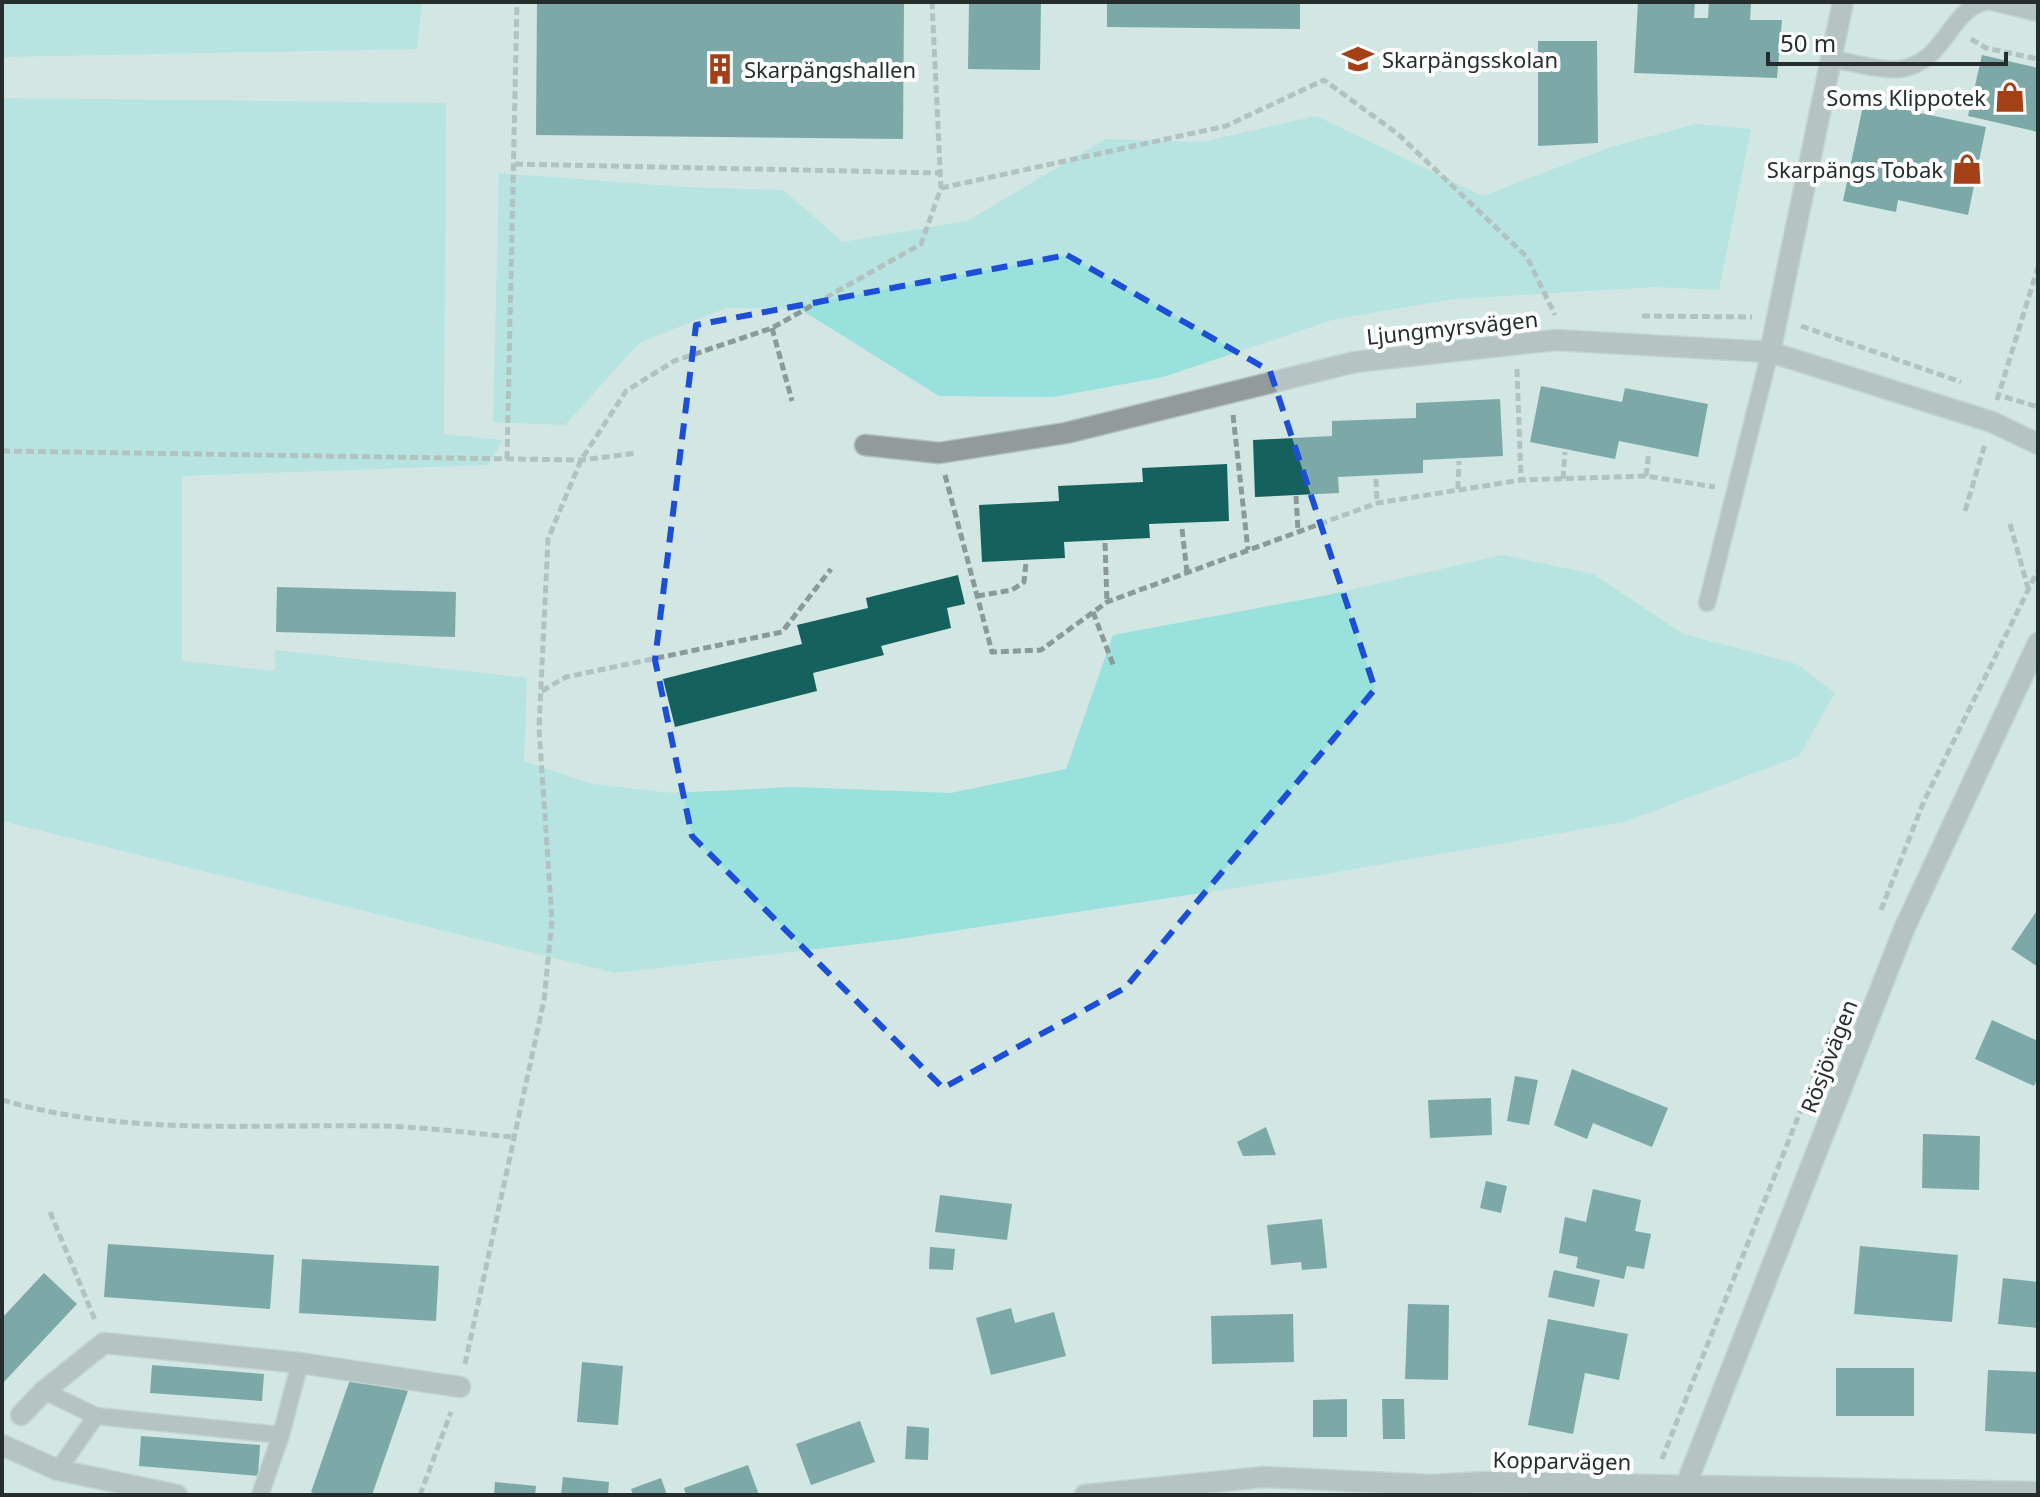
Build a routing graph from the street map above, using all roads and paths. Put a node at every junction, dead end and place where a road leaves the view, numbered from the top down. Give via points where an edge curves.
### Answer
1 (517, 2) edge
2 (932, 2) edge
3 (1843, 2) edge
4 (1985, 2) edge
5 (1992, 2) edge
6 (2038, 13) edge
7 (1953, 28) junction
8 (1831, 59) junction
9 (2038, 59) edge
10 (515, 164) junction
11 (940, 173) junction
12 (941, 188) junction
13 (2038, 267) edge
14 (772, 328) junction
15 (1556, 340) junction
16 (1516, 344) junction
17 (1770, 352) junction
18 (1230, 392) junction
19 (792, 401) dead end
20 (1992, 422) junction
21 (2038, 444) edge
22 (865, 445) dead end
23 (2, 451) edge
24 (1565, 452) dead end
25 (1649, 452) dead end
26 (637, 453) dead end
27 (939, 453) junction
28 (507, 459) junction
29 (581, 460) junction
30 (1459, 461) dead end
31 (1646, 476) junction
32 (1376, 479) dead end
33 (1563, 479) junction
34 (1521, 480) junction
35 (1458, 489) junction
36 (1736, 490) junction
37 (1296, 496) dead end
38 (1377, 503) junction
39 (1965, 511) dead end
40 (2010, 524) dead end
41 (1182, 529) dead end
42 (1298, 531) junction
43 (1105, 543) dead end
44 (1248, 550) junction
45 (1026, 563) dead end
46 (831, 569) dead end
47 (1187, 572) junction
48 (2028, 589) dead end
49 (977, 596) junction
50 (1107, 602) junction
51 (1707, 603) dead end
52 (1093, 612) junction
53 (2038, 643) edge
54 (1114, 667) dead end
55 (541, 692) junction
56 (2, 1100) edge
57 (513, 1137) junction
58 (50, 1212) dead end
59 (104, 1343) junction
60 (300, 1363) junction
61 (460, 1387) junction
62 (44, 1391) junction
63 (21, 1415) dead end
64 (96, 1416) junction
65 (281, 1435) junction
66 (2, 1445) edge
67 (58, 1470) junction
68 (1264, 1486) edge
69 (1683, 1491) edge
70 (2038, 1492) edge
71 (2014, 1493) edge
72 (177, 1495) edge
73 (260, 1495) edge
74 (420, 1495) edge
75 (1085, 1495) edge

1 - 10 path
2 - 11 path
3 - 8 street
4 - 7 lane via 1971,5
5 - 6 lane
7 - 8 lane via 1944,44 1899,69
7 - 9 path via 1986,48
8 - 17 street
10 - 11 path
10 - 28 path
11 - 12 path
12 - 14 path via 921,244
12 - 15 path via 1226,126 1324,80 1398,134 1527,257 1556,318
13 - 20 path
14 - 19 path
14 - 29 path via 674,361 626,391
15 - 16 street, Ljungmyrsvägen
15 - 17 street, Ljungmyrsvägen
16 - 18 street, Ljungmyrsvägen via 1355,362
16 - 34 path
17 - 20 street, Ljungmyrsvägen
17 - 36 lane
18 - 27 street, Ljungmyrsvägen via 1066,433
18 - 44 path
20 - 21 street, Ljungmyrsvägen
20 - 39 path
22 - 27 street, Ljungmyrsvägen
23 - 28 path
24 - 33 path
25 - 31 path
26 - 29 path
27 - 49 path
28 - 29 path
29 - 55 path via 548,539
30 - 35 path
31 - 33 path
31 - 36 path
32 - 38 path
33 - 34 path
34 - 35 path
35 - 38 path
36 - 51 lane
37 - 42 path
38 - 42 path
40 - 48 path
41 - 47 path
42 - 44 path
43 - 50 path
44 - 47 path
45 - 49 path via 1024,582 1012,590
46 - 55 path via 782,632 566,677
47 - 50 path
49 - 52 path via 992,652 1041,650
50 - 52 path
52 - 54 path
53 - 69 street, Rösjövägen via 1904,929
55 - 57 path via 552,920 544,1000
56 - 57 path via 54,1115 148,1124 237,1129 374,1126
57 - 61 path
58 - 59 path
59 - 60 street
59 - 62 street
60 - 61 street
60 - 65 lane
61 - 74 path
62 - 63 street
62 - 64 lane
64 - 65 lane
64 - 67 lane
65 - 73 lane
66 - 67 street
67 - 72 street
68 - 69 street, Kopparvägen via 1484,1482
68 - 75 street, Kopparvägen
69 - 71 street, Kopparvägen
70 - 71 street, Kopparvägen

